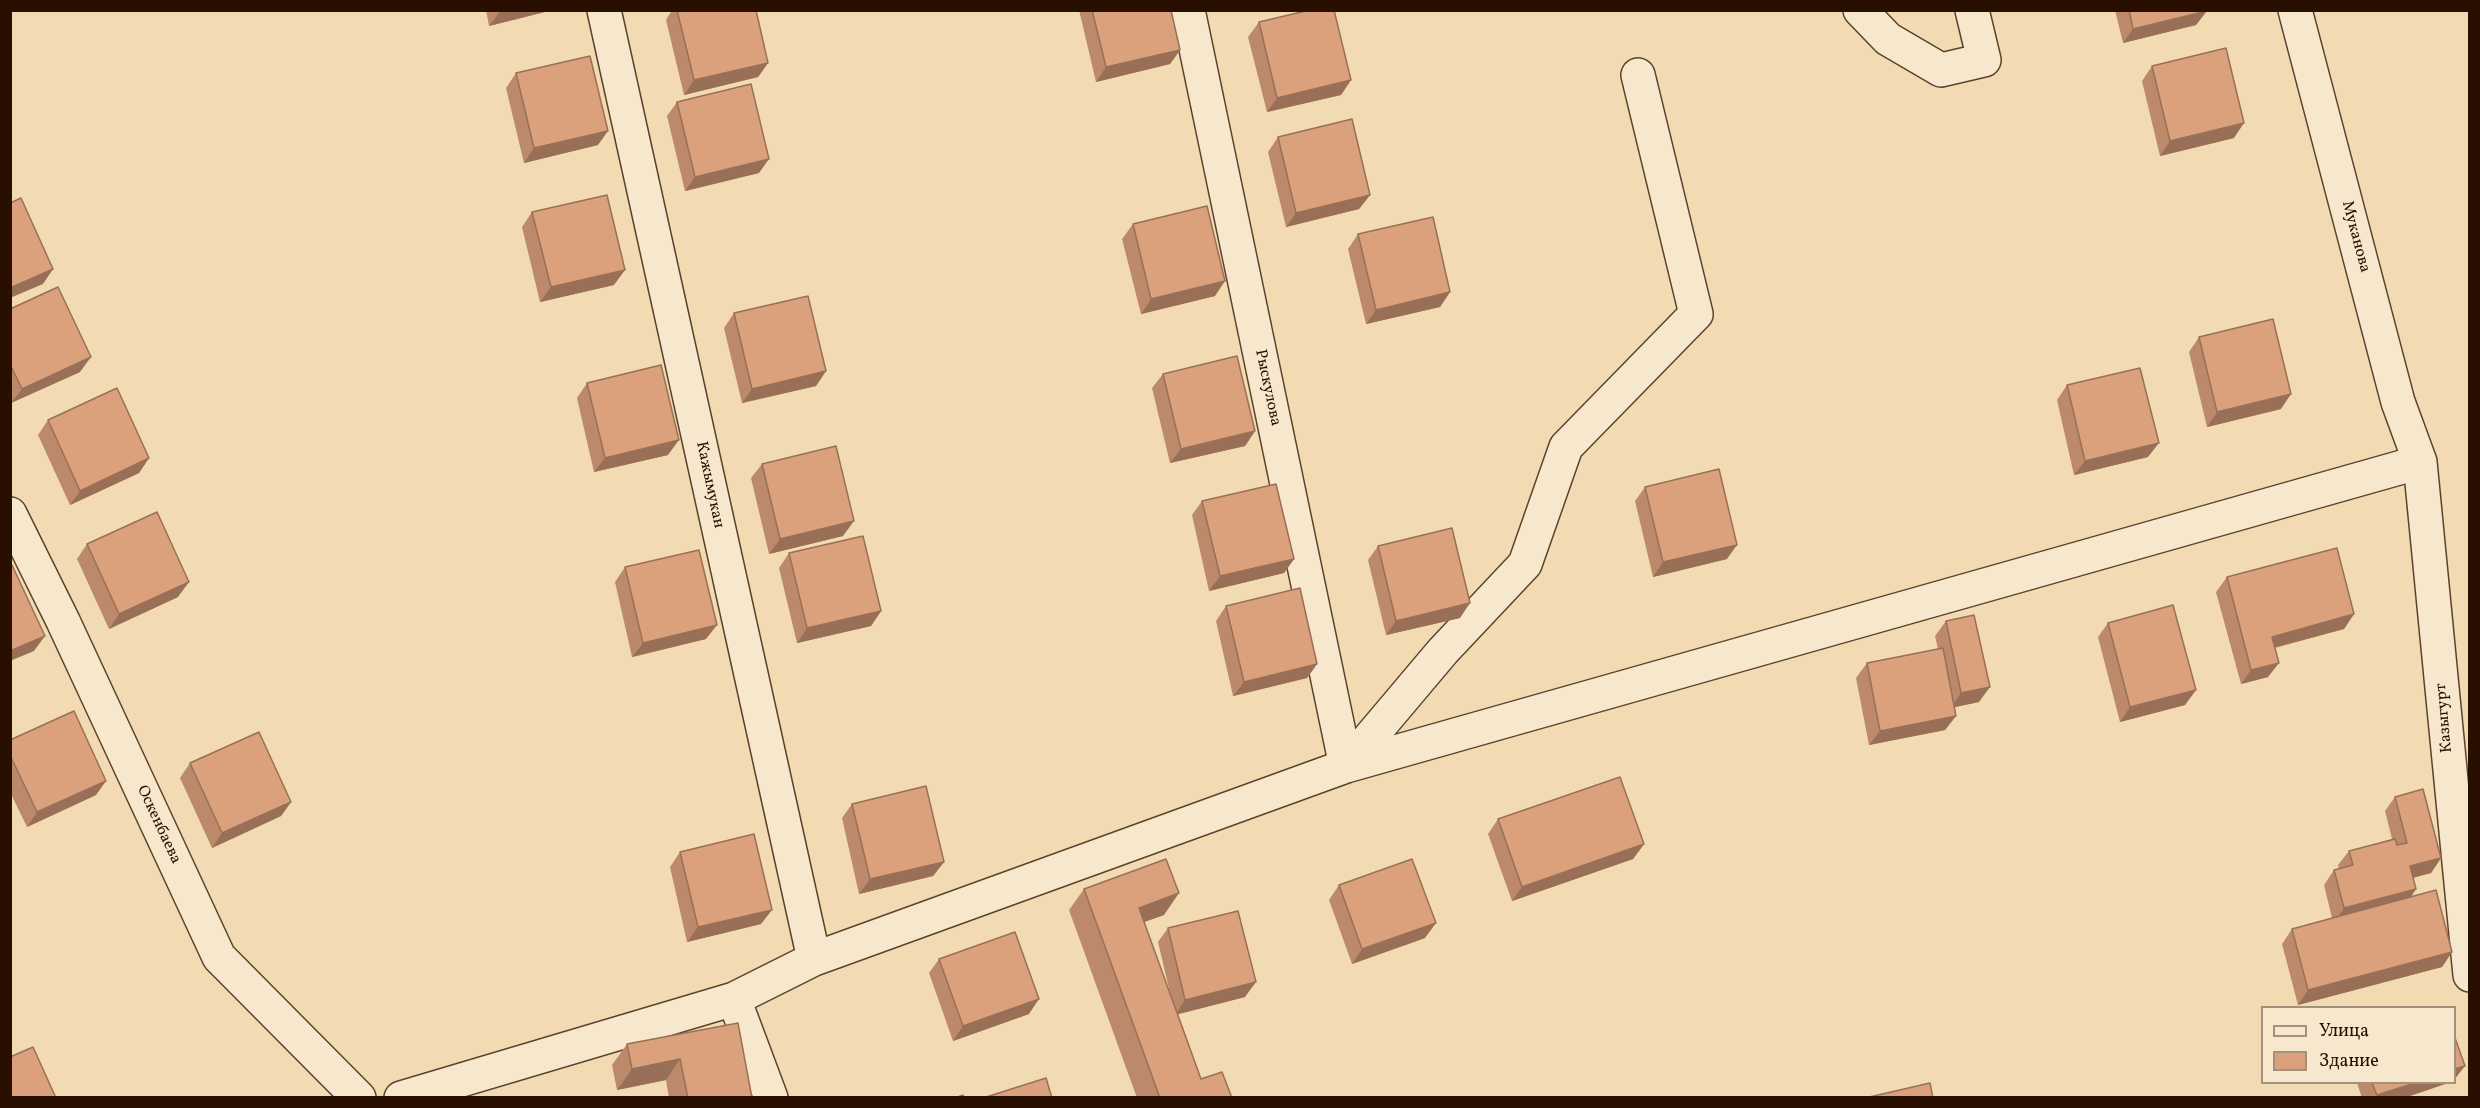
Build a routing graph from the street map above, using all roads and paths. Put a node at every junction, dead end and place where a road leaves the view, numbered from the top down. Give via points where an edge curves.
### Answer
1 (604, 10) edge
2 (1188, 10) edge
3 (1860, 10) edge
4 (1972, 10) edge
5 (2295, 10) edge
6 (1638, 75) dead end
7 (2421, 462) junction
8 (10, 514) edge
9 (1346, 766) junction
10 (814, 959) junction
11 (2469, 975) edge
12 (734, 999) junction
13 (359, 1098) edge
14 (401, 1098) edge
15 (771, 1098) edge

1 - 10 street, Кажымукан
2 - 9 street, Рыскулова
3 - 4 street via 1888,39 1941,70 1984,60
5 - 7 street, Муканова via 2398,402
6 - 9 street via 1696,314 1566,447 1525,564 1443,651
7 - 9 street
7 - 11 street, Казыгурт
8 - 13 street, Оскенбаева via 69,632 219,957
9 - 10 street
10 - 12 street
12 - 14 street
12 - 15 street

